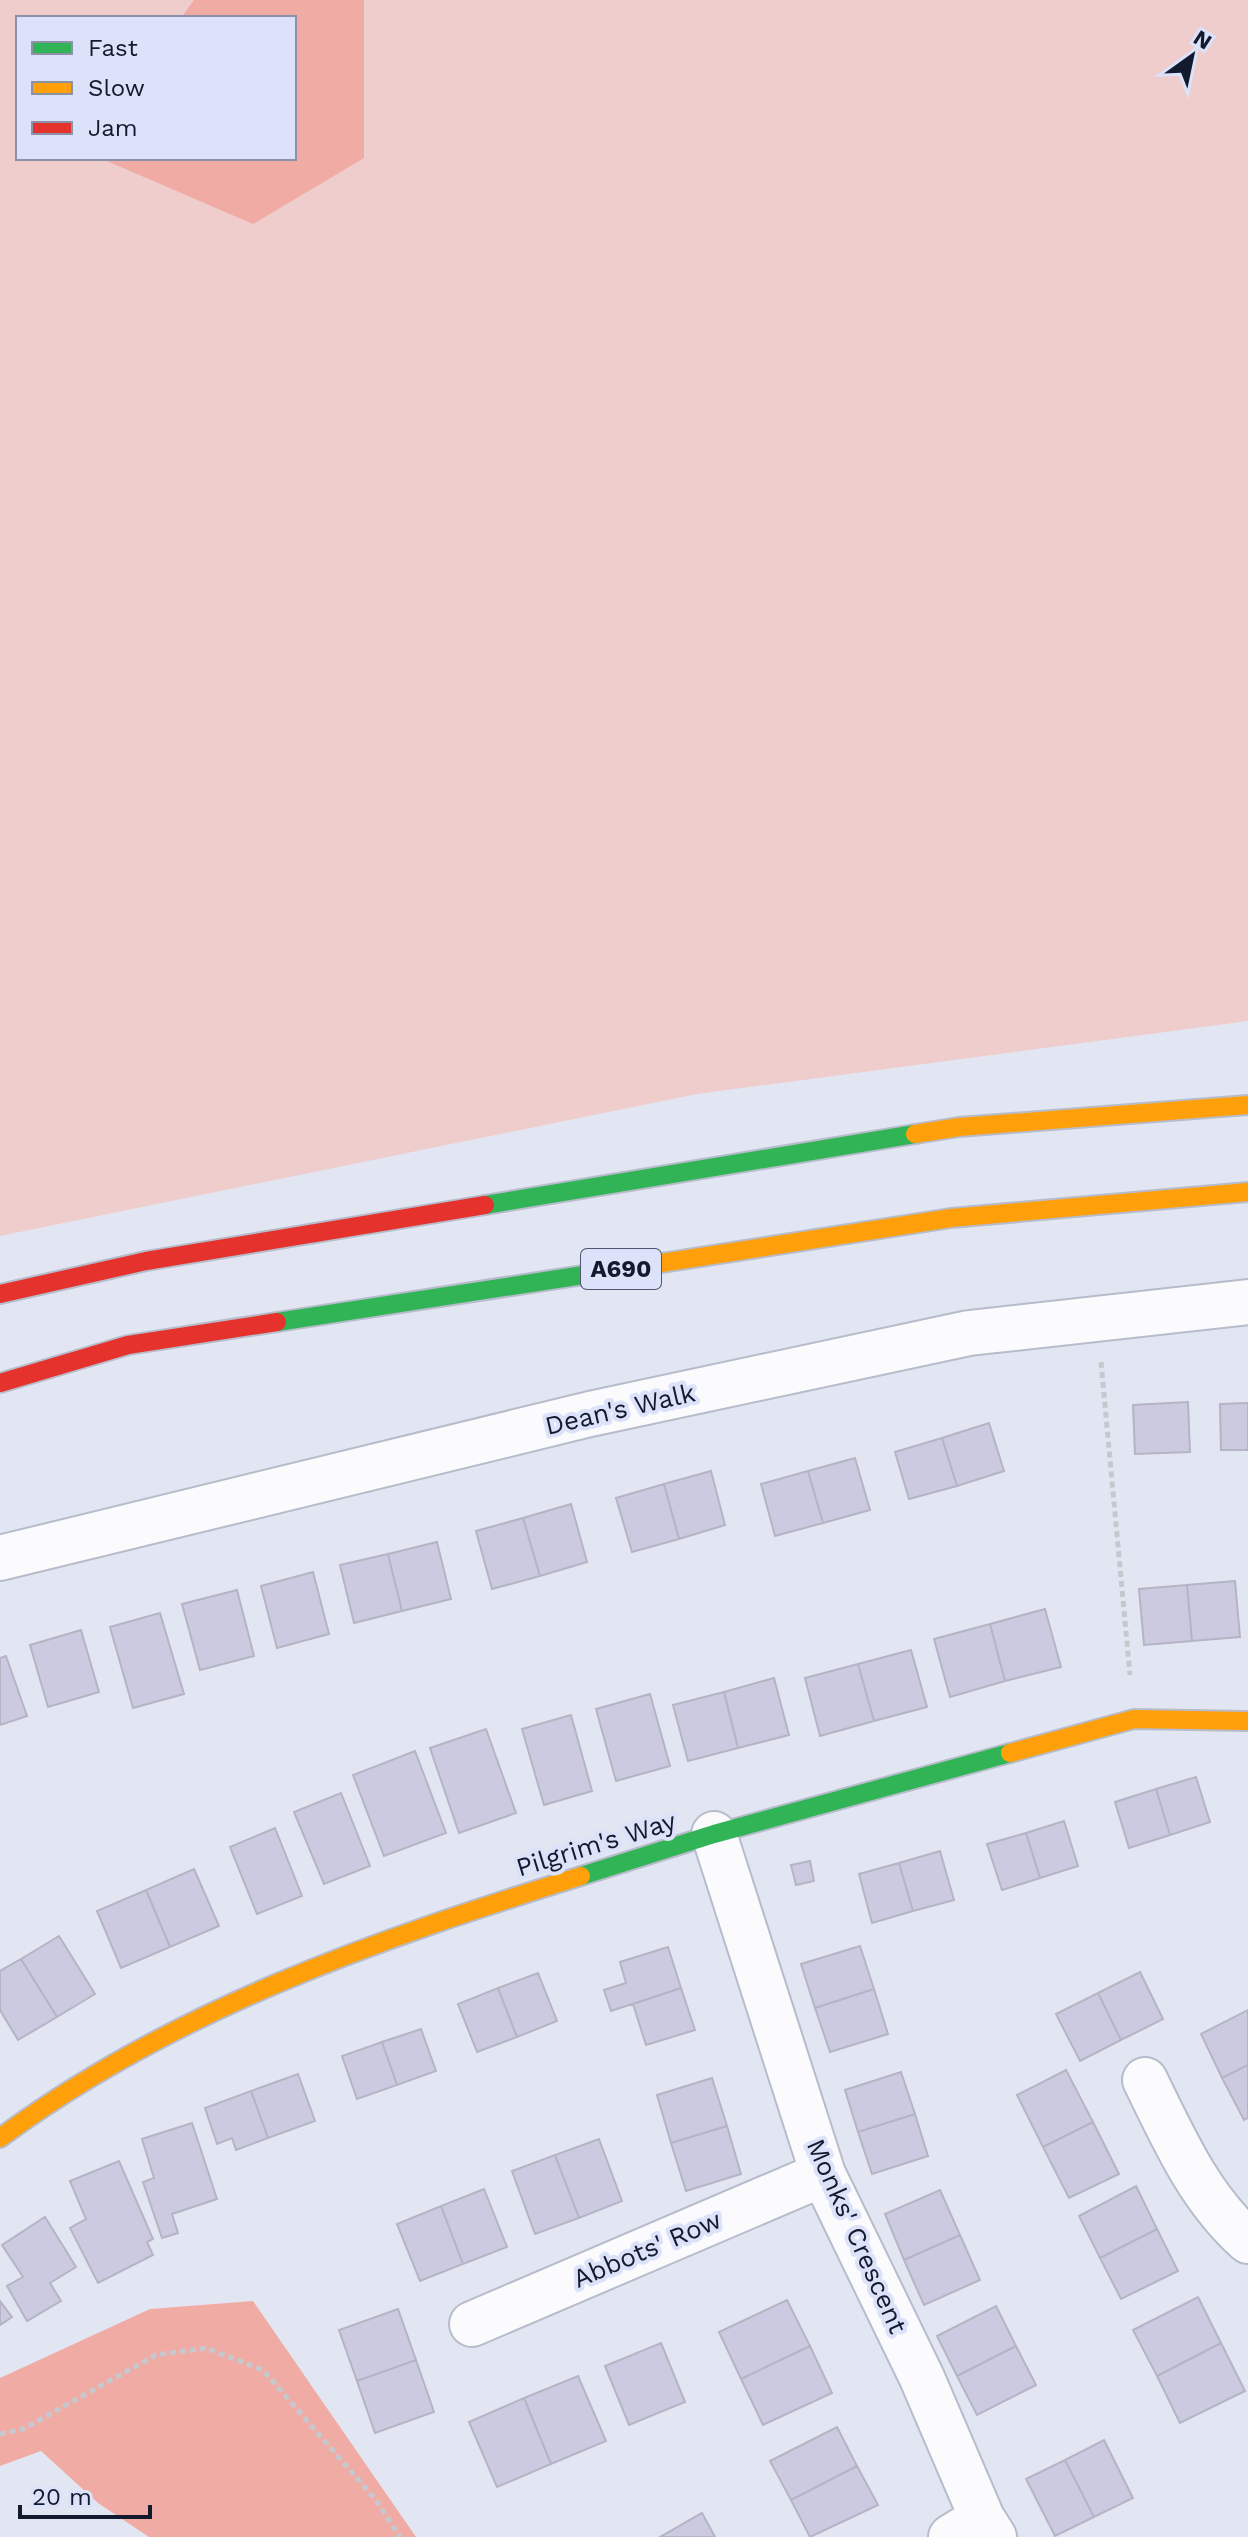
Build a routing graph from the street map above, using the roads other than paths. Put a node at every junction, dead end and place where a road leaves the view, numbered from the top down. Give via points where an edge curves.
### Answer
1 (1248, 1105) edge
2 (1248, 1192) edge
3 (0, 1294) edge
4 (1248, 1302) edge
5 (0, 1383) edge
6 (0, 1558) edge
7 (1248, 1721) edge
8 (714, 1834) junction
9 (1145, 2080) dead end
10 (0, 2138) edge
11 (823, 2174) junction
12 (1248, 2241) edge
13 (472, 2324) dead end
14 (976, 2531) edge

1 - 3 main road via 959,1127 146,1261
2 - 5 main road, A690 via 951,1218 128,1345
4 - 6 street, Dean's Walk via 969,1333 590,1414
7 - 8 main road, Pilgrim's Way via 1134,1719
8 - 10 main road, Pilgrim's Way via 415,1928 278,1980 134,2051
8 - 11 street, Monks' Crescent
9 - 12 street via 1193,2176 1219,2215
11 - 13 street, Abbots' Row
11 - 14 street, Monks' Crescent via 922,2378

